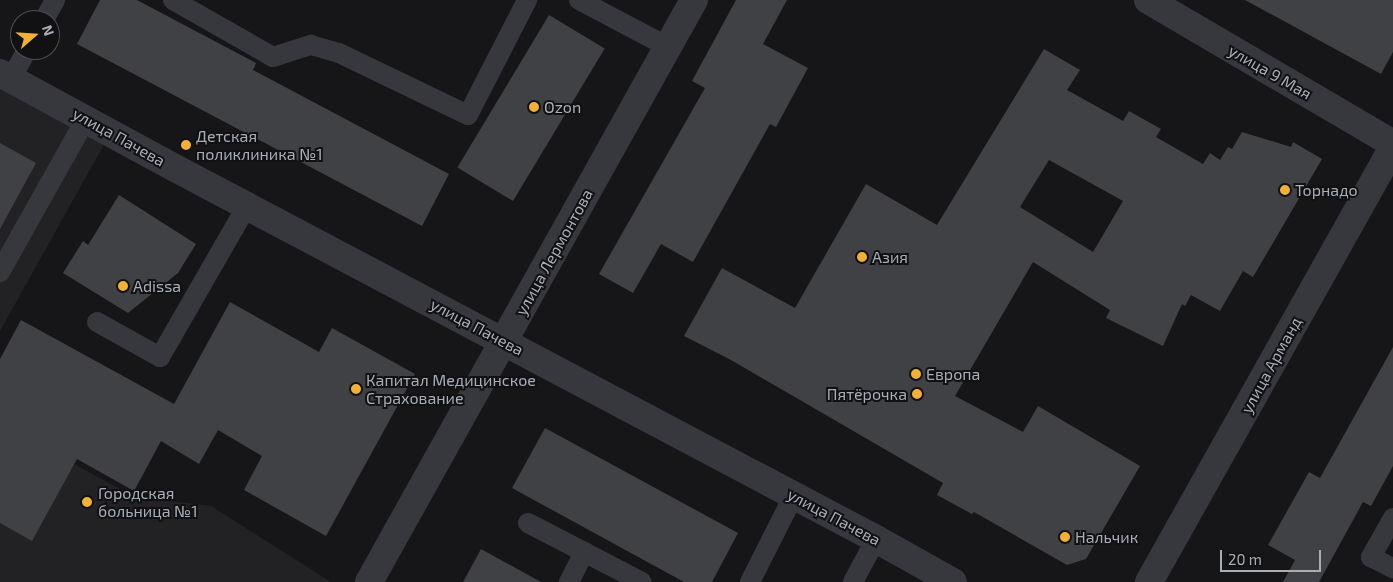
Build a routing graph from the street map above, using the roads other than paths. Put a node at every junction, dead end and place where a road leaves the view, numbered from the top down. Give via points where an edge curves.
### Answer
1 (173, 0) edge
2 (527, 0) edge
3 (579, 0) edge
4 (694, 0) edge
5 (1148, 0) edge
6 (668, 47) junction
7 (19, 60) edge
8 (6, 76) edge
9 (86, 119) junction
10 (1393, 146) edge
11 (246, 206) junction
12 (0, 272) edge
13 (97, 322) dead end
14 (504, 341) junction
15 (794, 495) junction
16 (1393, 518) edge
17 (528, 522) dead end
18 (876, 539) junction
19 (584, 552) junction
20 (1393, 568) edge
21 (369, 582) edge
22 (568, 582) edge
23 (642, 582) edge
24 (750, 582) edge
25 (853, 582) edge
26 (953, 582) edge
27 (1149, 582) edge

1 - 2 lane via 273,58 311,45 330,50 468,116
3 - 6 lane
4 - 6 street, улица Лермонтова
5 - 10 street, улица 9 Мая
6 - 14 street, улица Лермонтова
7 - 8 lane
8 - 9 street, улица Пачева
9 - 11 street, улица Пачева
9 - 12 lane
10 - 27 street, улица Арманд
11 - 13 lane via 160,357
11 - 14 street, улица Пачева
14 - 15 street, улица Пачева
14 - 21 street, улица Лермонтова
15 - 18 street, улица Пачева
15 - 24 lane
16 - 20 lane via 1371,557
17 - 19 lane
18 - 25 lane
18 - 26 street, улица Пачева
19 - 22 lane
19 - 23 lane

